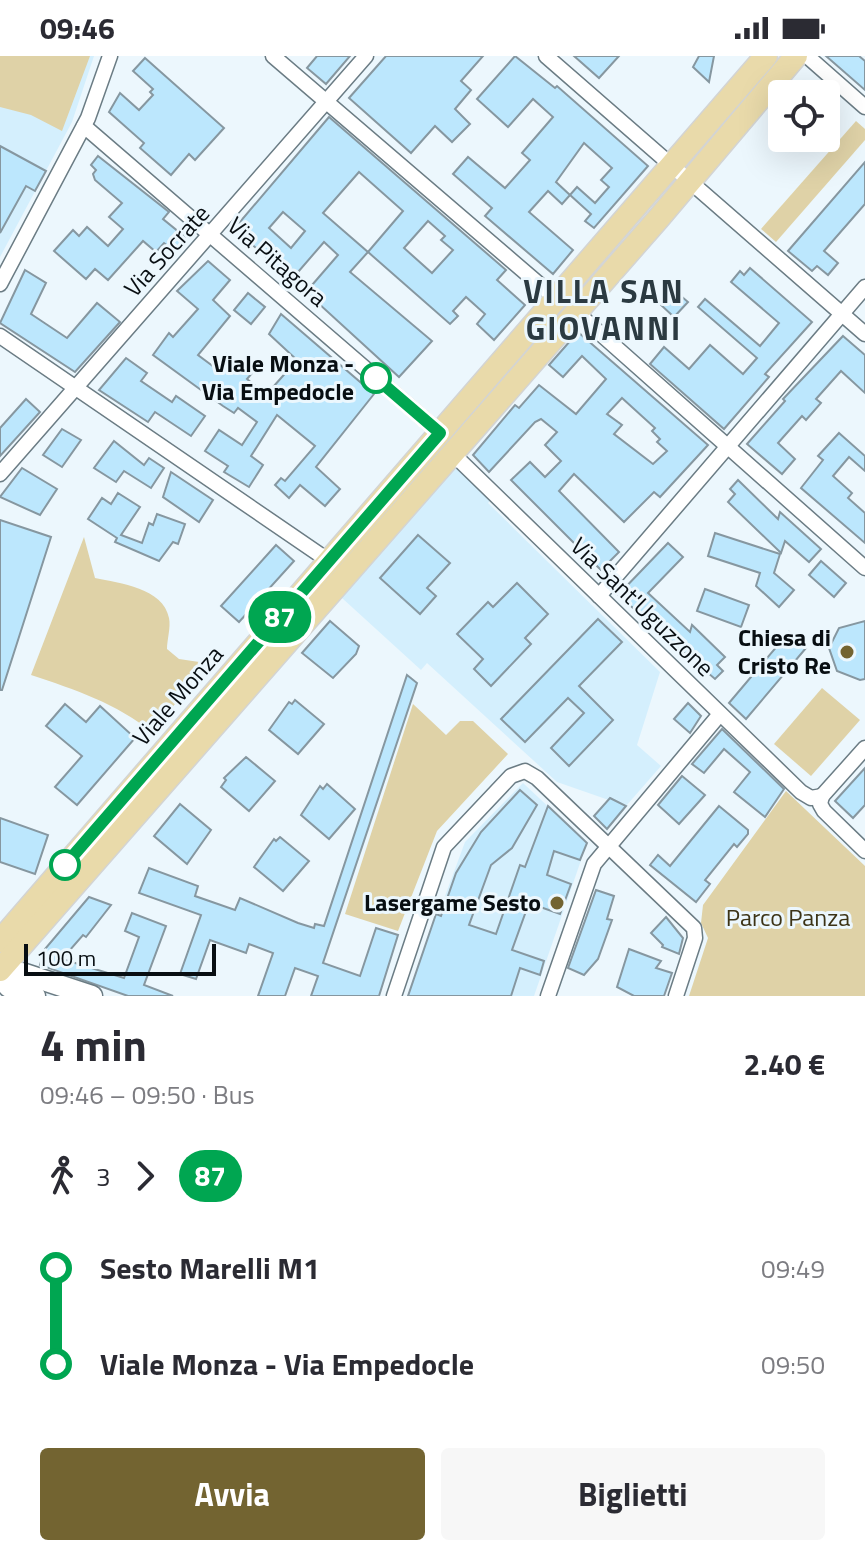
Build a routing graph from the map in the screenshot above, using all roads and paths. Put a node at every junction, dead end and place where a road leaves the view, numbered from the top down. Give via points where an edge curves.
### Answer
1 (110, 56) edge
2 (273, 56) edge
3 (366, 56) edge
4 (546, 56) edge
5 (766, 56) edge
6 (796, 56) edge
7 (807, 56) edge
8 (326, 102) junction
9 (865, 107) edge
10 (84, 126) junction
11 (671, 166) junction
12 (690, 181) junction
13 (212, 235) junction
14 (0, 284) edge
15 (865, 287) edge
16 (554, 297) junction
17 (576, 312) junction
18 (842, 314) junction
19 (865, 334) edge
20 (0, 336) edge
21 (75, 387) junction
22 (446, 442) junction
23 (727, 449) junction
24 (0, 474) edge
25 (329, 561) junction
26 (865, 568) edge
27 (599, 596) junction
28 (720, 714) junction
29 (865, 748) edge
30 (822, 796) junction
31 (608, 847) junction
32 (865, 851) edge
33 (59, 887) junction
34 (0, 941) edge
35 (0, 973) edge
36 (35, 996) edge
37 (92, 996) edge
38 (394, 996) edge
39 (548, 996) edge
40 (676, 996) edge

1 - 10 street
2 - 8 street
3 - 8 street, Via Socrate
4 - 11 street
5 - 11 main road, Viale Monza
6 - 12 main road, Viale Monza
7 - 9 street
8 - 13 street, Via Socrate
8 - 16 street
10 - 13 street, Via Pitagora
10 - 14 street
11 - 12 street
11 - 16 main road, Viale Monza
12 - 17 main road, Viale Monza
12 - 18 street
13 - 21 street, Via Socrate
13 - 22 street, Via Pitagora
15 - 18 street
16 - 22 main road, Viale Monza
17 - 22 main road, Viale Monza
17 - 23 street
18 - 19 street
18 - 23 street
20 - 21 street
21 - 24 street, Via Socrate
21 - 25 street
22 - 25 main road, Viale Monza
22 - 27 street, Via Sant'Uguzzone
22 - 33 main road, Viale Monza
23 - 26 street
23 - 27 street
25 - 33 main road, Viale Monza
27 - 28 street, Via Sant'Uguzzone
28 - 30 street, Via Sant'Uguzzone via 801,792 811,798
28 - 31 street
29 - 30 street
30 - 32 street via 824,811
31 - 38 street via 531,773 511,776 444,847
31 - 39 street via 590,872
31 - 40 street via 694,928
33 - 34 main road
33 - 35 main road
35 - 36 street via 9,987
35 - 37 street via 22,973

